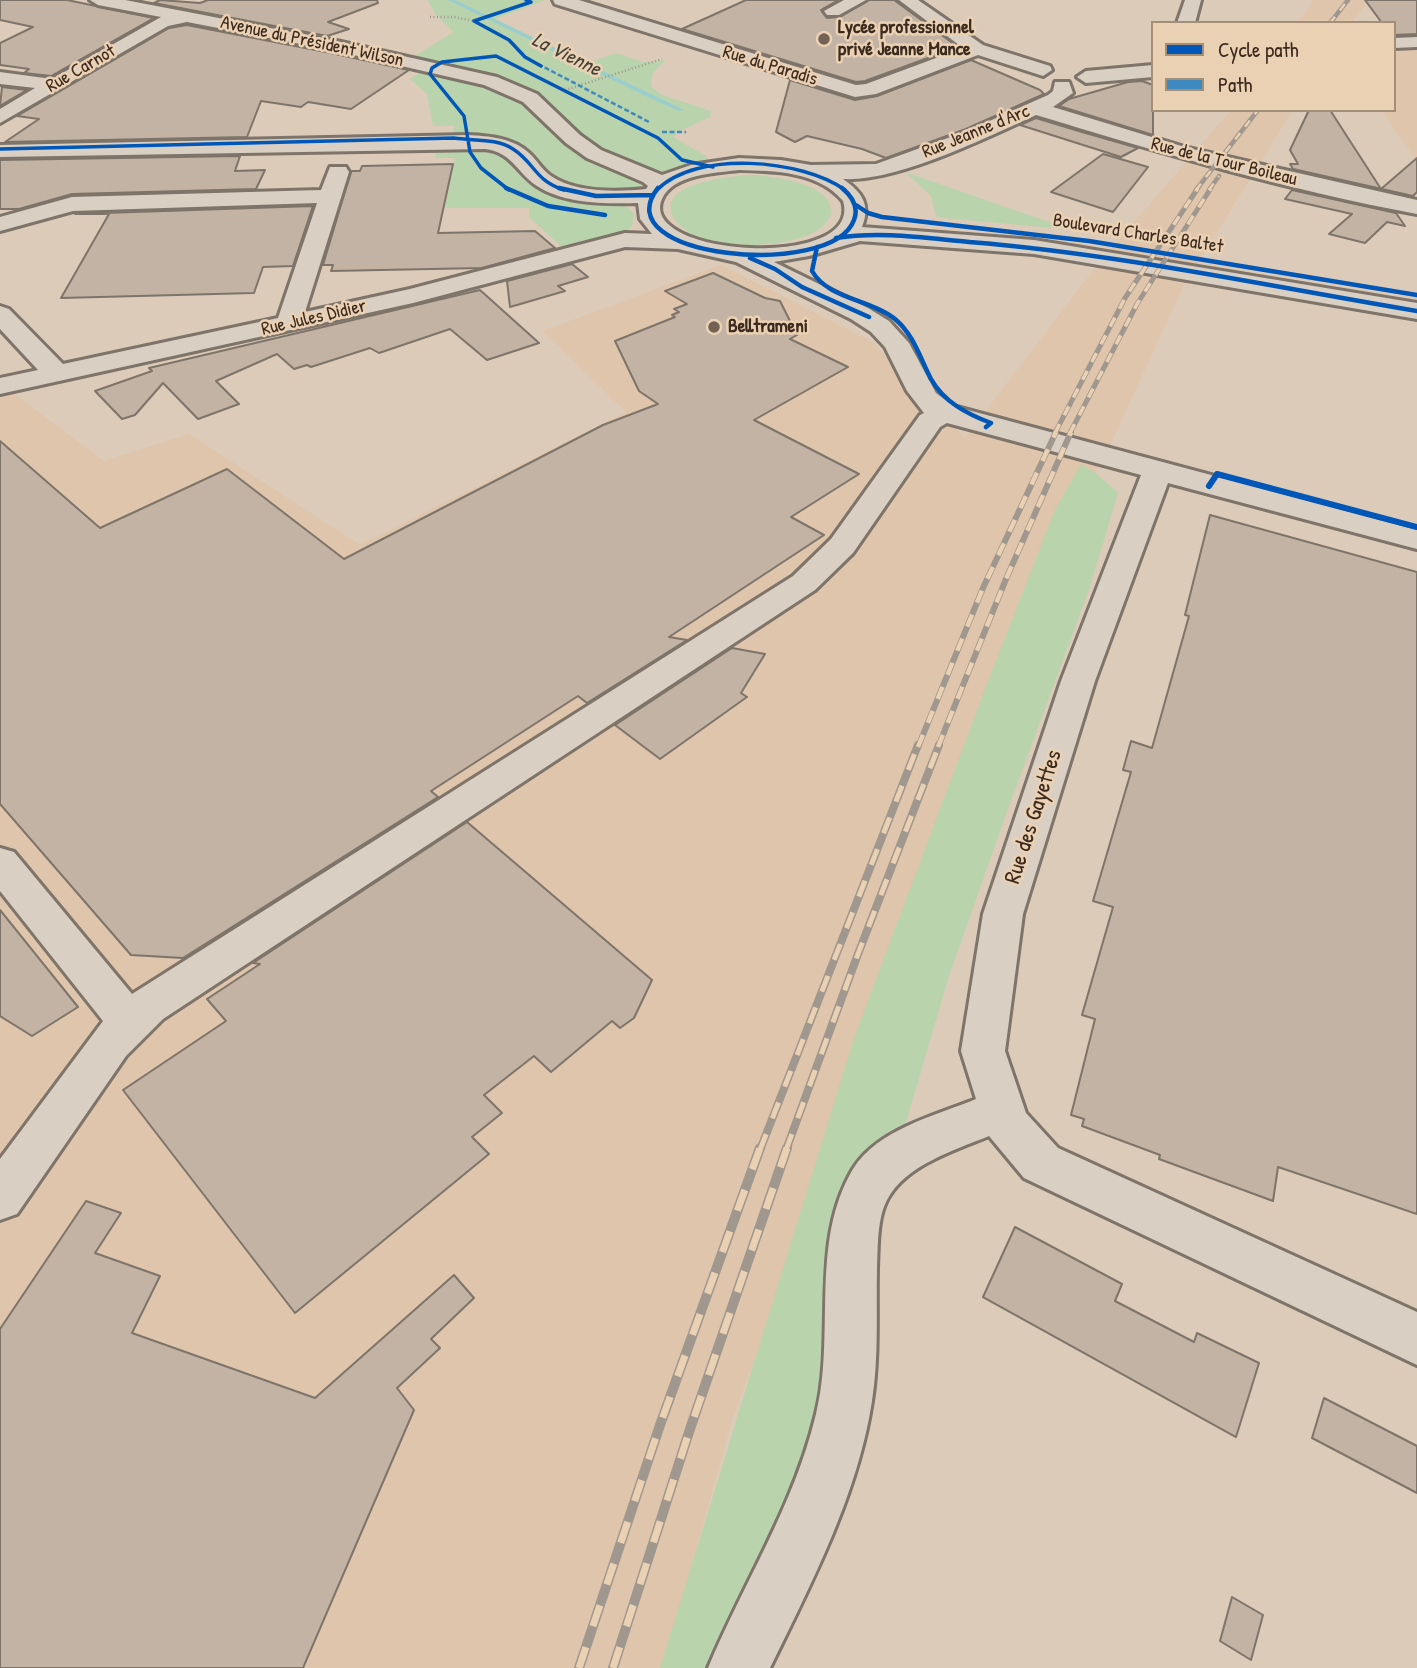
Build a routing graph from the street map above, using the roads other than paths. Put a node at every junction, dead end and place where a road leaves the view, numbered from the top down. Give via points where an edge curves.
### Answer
1 (98, 0) edge
2 (561, 0) edge
3 (858, 0) edge
4 (907, 0) edge
5 (1193, 0) edge
6 (152, 10) edge
7 (833, 11) dead end
8 (1187, 21) edge
9 (1417, 42) edge
10 (1396, 43) edge
11 (977, 49) junction
12 (1151, 69) edge
13 (1044, 70) junction
14 (1086, 77) junction
15 (0, 78) edge
16 (54, 85) junction
17 (1062, 86) junction
18 (1034, 108) junction
19 (0, 117) edge
20 (346, 144) junction
21 (0, 151) edge
22 (880, 170) junction
23 (805, 171) junction
24 (656, 191) junction
25 (330, 196) junction
26 (853, 200) junction
27 (1417, 207) edge
28 (650, 219) junction
29 (0, 224) edge
30 (836, 238) junction
31 (625, 240) junction
32 (680, 242) junction
33 (802, 251) junction
34 (743, 256) junction
35 (802, 287) junction
36 (1417, 295) edge
37 (1417, 311) edge
38 (0, 314) edge
39 (289, 324) junction
40 (58, 375) junction
41 (0, 386) edge
42 (946, 413) junction
43 (1157, 472) junction
44 (1417, 540) edge
45 (0, 863) edge
46 (130, 1023) junction
47 (1002, 1109) junction
48 (0, 1198) edge
49 (1417, 1339) edge
50 (738, 1668) edge

1 - 6 street, Avenue du Président Wilson
2 - 11 street, Rue du Paradis via 855,91 869,90
3 - 7 street
4 - 11 street
5 - 8 street
6 - 16 street, Rue Carnot
6 - 24 street, Avenue du Président Wilson via 506,86 538,104 583,147 657,181
9 - 10 street
11 - 13 street
12 - 14 street
13 - 14 street via 1068,69
13 - 17 street via 1037,75 1041,80
14 - 17 street via 1081,84
15 - 16 street
16 - 19 street, Rue Carnot
17 - 18 street, Rue Jeanne d'Arc via 1060,96
18 - 22 street, Rue Jeanne d'Arc
18 - 27 street, Rue de la Tour Boileau via 1182,153
20 - 21 street
20 - 24 street via 496,143 514,149 553,186 612,197
20 - 25 street
22 - 23 street, Rue Jeanne d'Arc
22 - 26 street, Rue Jeanne d'Arc
23 - 24 street via 762,164 713,167 673,179
23 - 26 street, Boulevard Charles Baltet via 840,185
24 - 28 street via 648,207
25 - 29 street via 72,204
25 - 39 street
26 - 30 street via 856,216 850,228
26 - 36 street, Boulevard Charles Baltet via 868,213 882,217 1089,241
28 - 31 street, Rue Jules Didier
28 - 32 street
30 - 33 street, Boulevard Charles Baltet
30 - 37 street, Boulevard Charles Baltet via 885,235 1034,247
31 - 32 street, Rue Jules Didier
31 - 39 street, Rue Jules Didier
32 - 34 street
33 - 34 street, Boulevard Charles Baltet
33 - 35 street
34 - 35 street
35 - 42 street via 869,317 892,337 915,384 935,408
38 - 40 street
39 - 40 street, Rue Jules Didier
40 - 41 street, Rue Jules Didier
42 - 43 street
42 - 46 street via 930,421 842,545 804,583 148,1006
43 - 44 street
43 - 47 street, Rue des Gayettes via 1078,681 1003,914 983,1051
45 - 46 street
46 - 48 street via 110,1043
47 - 49 street, Rue des Gayettes via 1007,1125 1041,1163
47 - 50 street via 902,1152 880,1171 861,1201 853,1255 844,1412 789,1566

